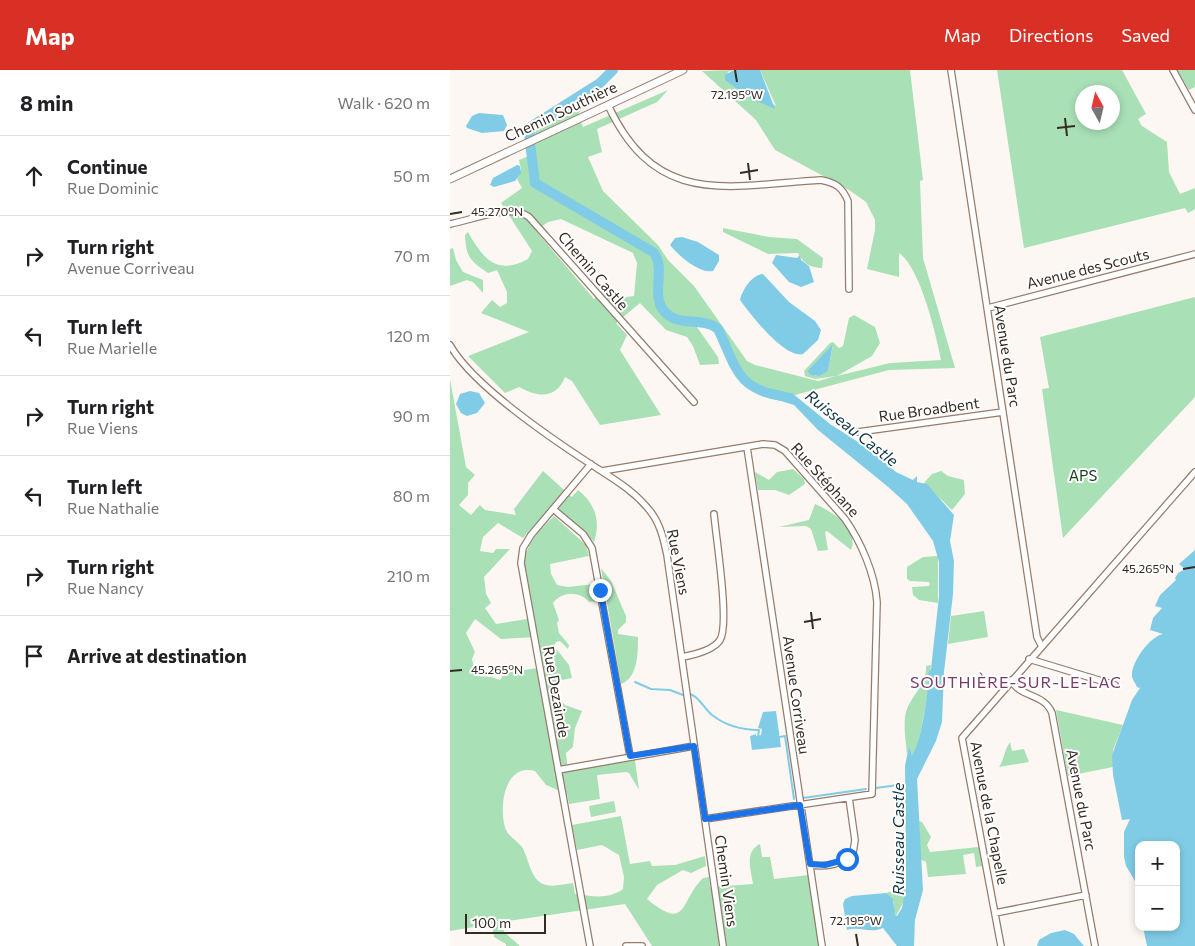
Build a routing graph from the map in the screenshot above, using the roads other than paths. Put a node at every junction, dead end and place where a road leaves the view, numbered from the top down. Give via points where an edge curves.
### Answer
1 (683, 70) edge
2 (951, 70) edge
3 (1173, 70) edge
4 (608, 105) junction
5 (1195, 110) edge
6 (450, 179) edge
7 (450, 224) edge
8 (1195, 254) edge
9 (849, 289) dead end
10 (988, 308) junction
11 (450, 345) edge
12 (694, 402) dead end
13 (1003, 412) junction
14 (858, 432) dead end
15 (747, 447) junction
16 (591, 464) junction
17 (602, 471) junction
18 (1195, 472) edge
19 (553, 509) junction
20 (714, 514) dead end
21 (1041, 645) junction
22 (682, 657) junction
23 (1029, 659) junction
24 (1011, 680) junction
25 (1115, 685) dead end
26 (694, 746) junction
27 (630, 756) junction
28 (558, 770) junction
29 (849, 798) junction
30 (800, 805) junction
31 (705, 819) junction
32 (810, 864) junction
33 (1086, 895) junction
34 (995, 913) junction
35 (590, 946) edge
36 (626, 946) edge
37 (642, 946) edge
38 (722, 946) edge
39 (822, 946) edge
40 (1001, 946) edge
41 (1095, 946) edge

1 - 4 street, Chemin Southière
2 - 10 street, Avenue du Parc
3 - 5 street
4 - 6 street, Chemin Southière
4 - 9 street via 618,128 646,162 692,183 711,187 821,180 834,183 843,190 848,201
7 - 12 street, Chemin Castle via 511,210 528,217
8 - 10 street, Avenue des Scouts
10 - 13 street, Avenue du Parc
11 - 16 street, Rue Viens via 490,389
13 - 14 street, Rue Broadbent
13 - 21 street, Avenue du Parc
15 - 17 street, Rue Stéphane
15 - 29 street, Rue Stéphane via 769,444 789,455 849,524 871,571 876,602 872,794
15 - 30 street, Avenue Corriveau
16 - 17 street, Rue Viens
16 - 19 street, Rue Dezainde
17 - 22 street, Rue Viens via 640,499 658,525 666,555
18 - 21 street, Avenue de la Chapelle
19 - 27 street via 583,534 593,552
19 - 28 street, Rue Dezainde via 528,539 521,563
20 - 22 street via 723,606 722,636 713,647
21 - 23 street, Avenue de la Chapelle
22 - 26 street, Rue Viens
23 - 24 street, Avenue de la Chapelle
23 - 25 street
24 - 33 street, Avenue du Parc via 1020,691 1044,701 1052,714
24 - 34 street, Avenue de la Chapelle via 961,740
26 - 27 street
26 - 31 street, Rue Viens
27 - 28 street
28 - 35 street, Rue Dezainde
29 - 30 street
29 - 32 street via 855,840 853,853 843,861
30 - 31 street
30 - 32 street, Avenue Corriveau
31 - 38 street, Chemin Viens
32 - 39 street, Avenue Corriveau
33 - 34 street
33 - 41 street, Avenue du Parc
34 - 40 street, Avenue de la Chapelle
36 - 37 street

